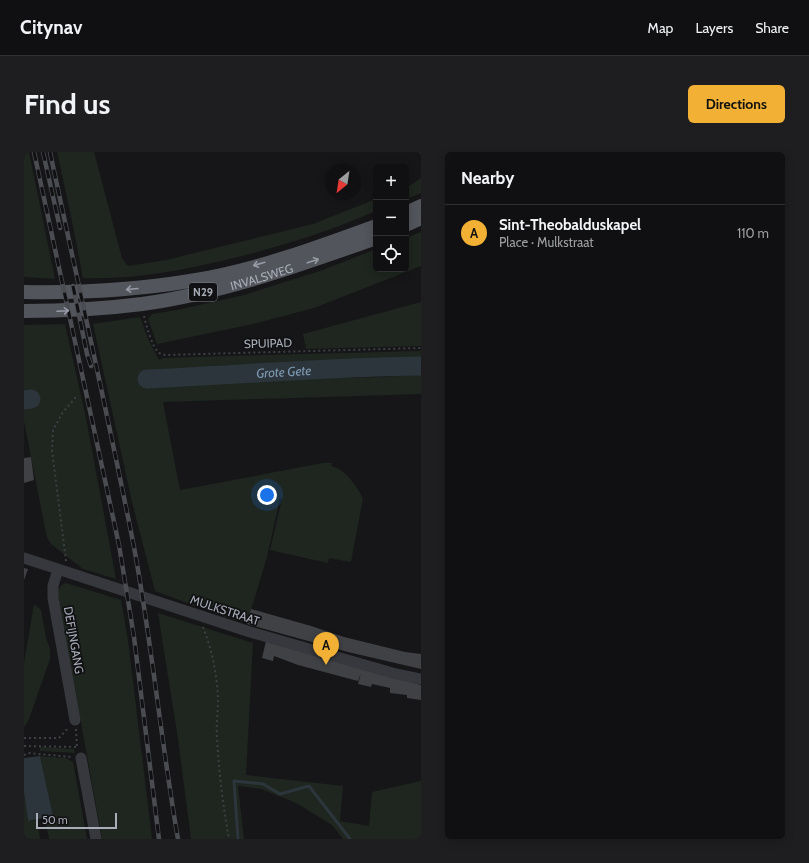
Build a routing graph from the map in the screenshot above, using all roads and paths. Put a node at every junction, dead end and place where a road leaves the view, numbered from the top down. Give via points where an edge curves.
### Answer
1 (421, 206) edge
2 (409, 212) edge
3 (421, 218) edge
4 (409, 224) edge
5 (373, 227) edge
6 (373, 239) edge
7 (24, 292) edge
8 (24, 310) edge
9 (144, 313) dead end
10 (421, 348) edge
11 (76, 397) dead end
12 (24, 558) edge
13 (62, 570) junction
14 (196, 614) junction
15 (421, 679) edge
16 (75, 718) junction
17 (24, 738) edge
18 (24, 746) edge
19 (28, 747) junction
20 (76, 747) junction
21 (28, 753) junction
22 (24, 755) edge
23 (81, 758) junction
24 (96, 839) edge
25 (229, 839) edge

1 - 2 main road
3 - 4 main road
5 -> 7 main road, INVALSWEG / N29 via 308,250 237,271 191,281 95,292
8 -> 6 main road, INVALSWEG / N29 via 98,309 192,295 313,261
9 - 10 path, SPUIPAD via 151,339 159,352 165,355
11 - 13 path via 63,412 53,430 52,450
12 - 13 street, MULKSTRAAT
13 - 14 street, MULKSTRAAT
13 - 16 street, DEFIJNGANG via 53,586 53,598
14 - 15 street, MULKSTRAAT via 250,632
14 - 25 path via 209,644 215,670 220,774
16 - 17 path via 59,738
16 - 20 path
18 - 19 path
19 - 20 path
19 - 21 path
20 - 23 path
21 - 22 path
21 - 23 path
23 - 24 street

